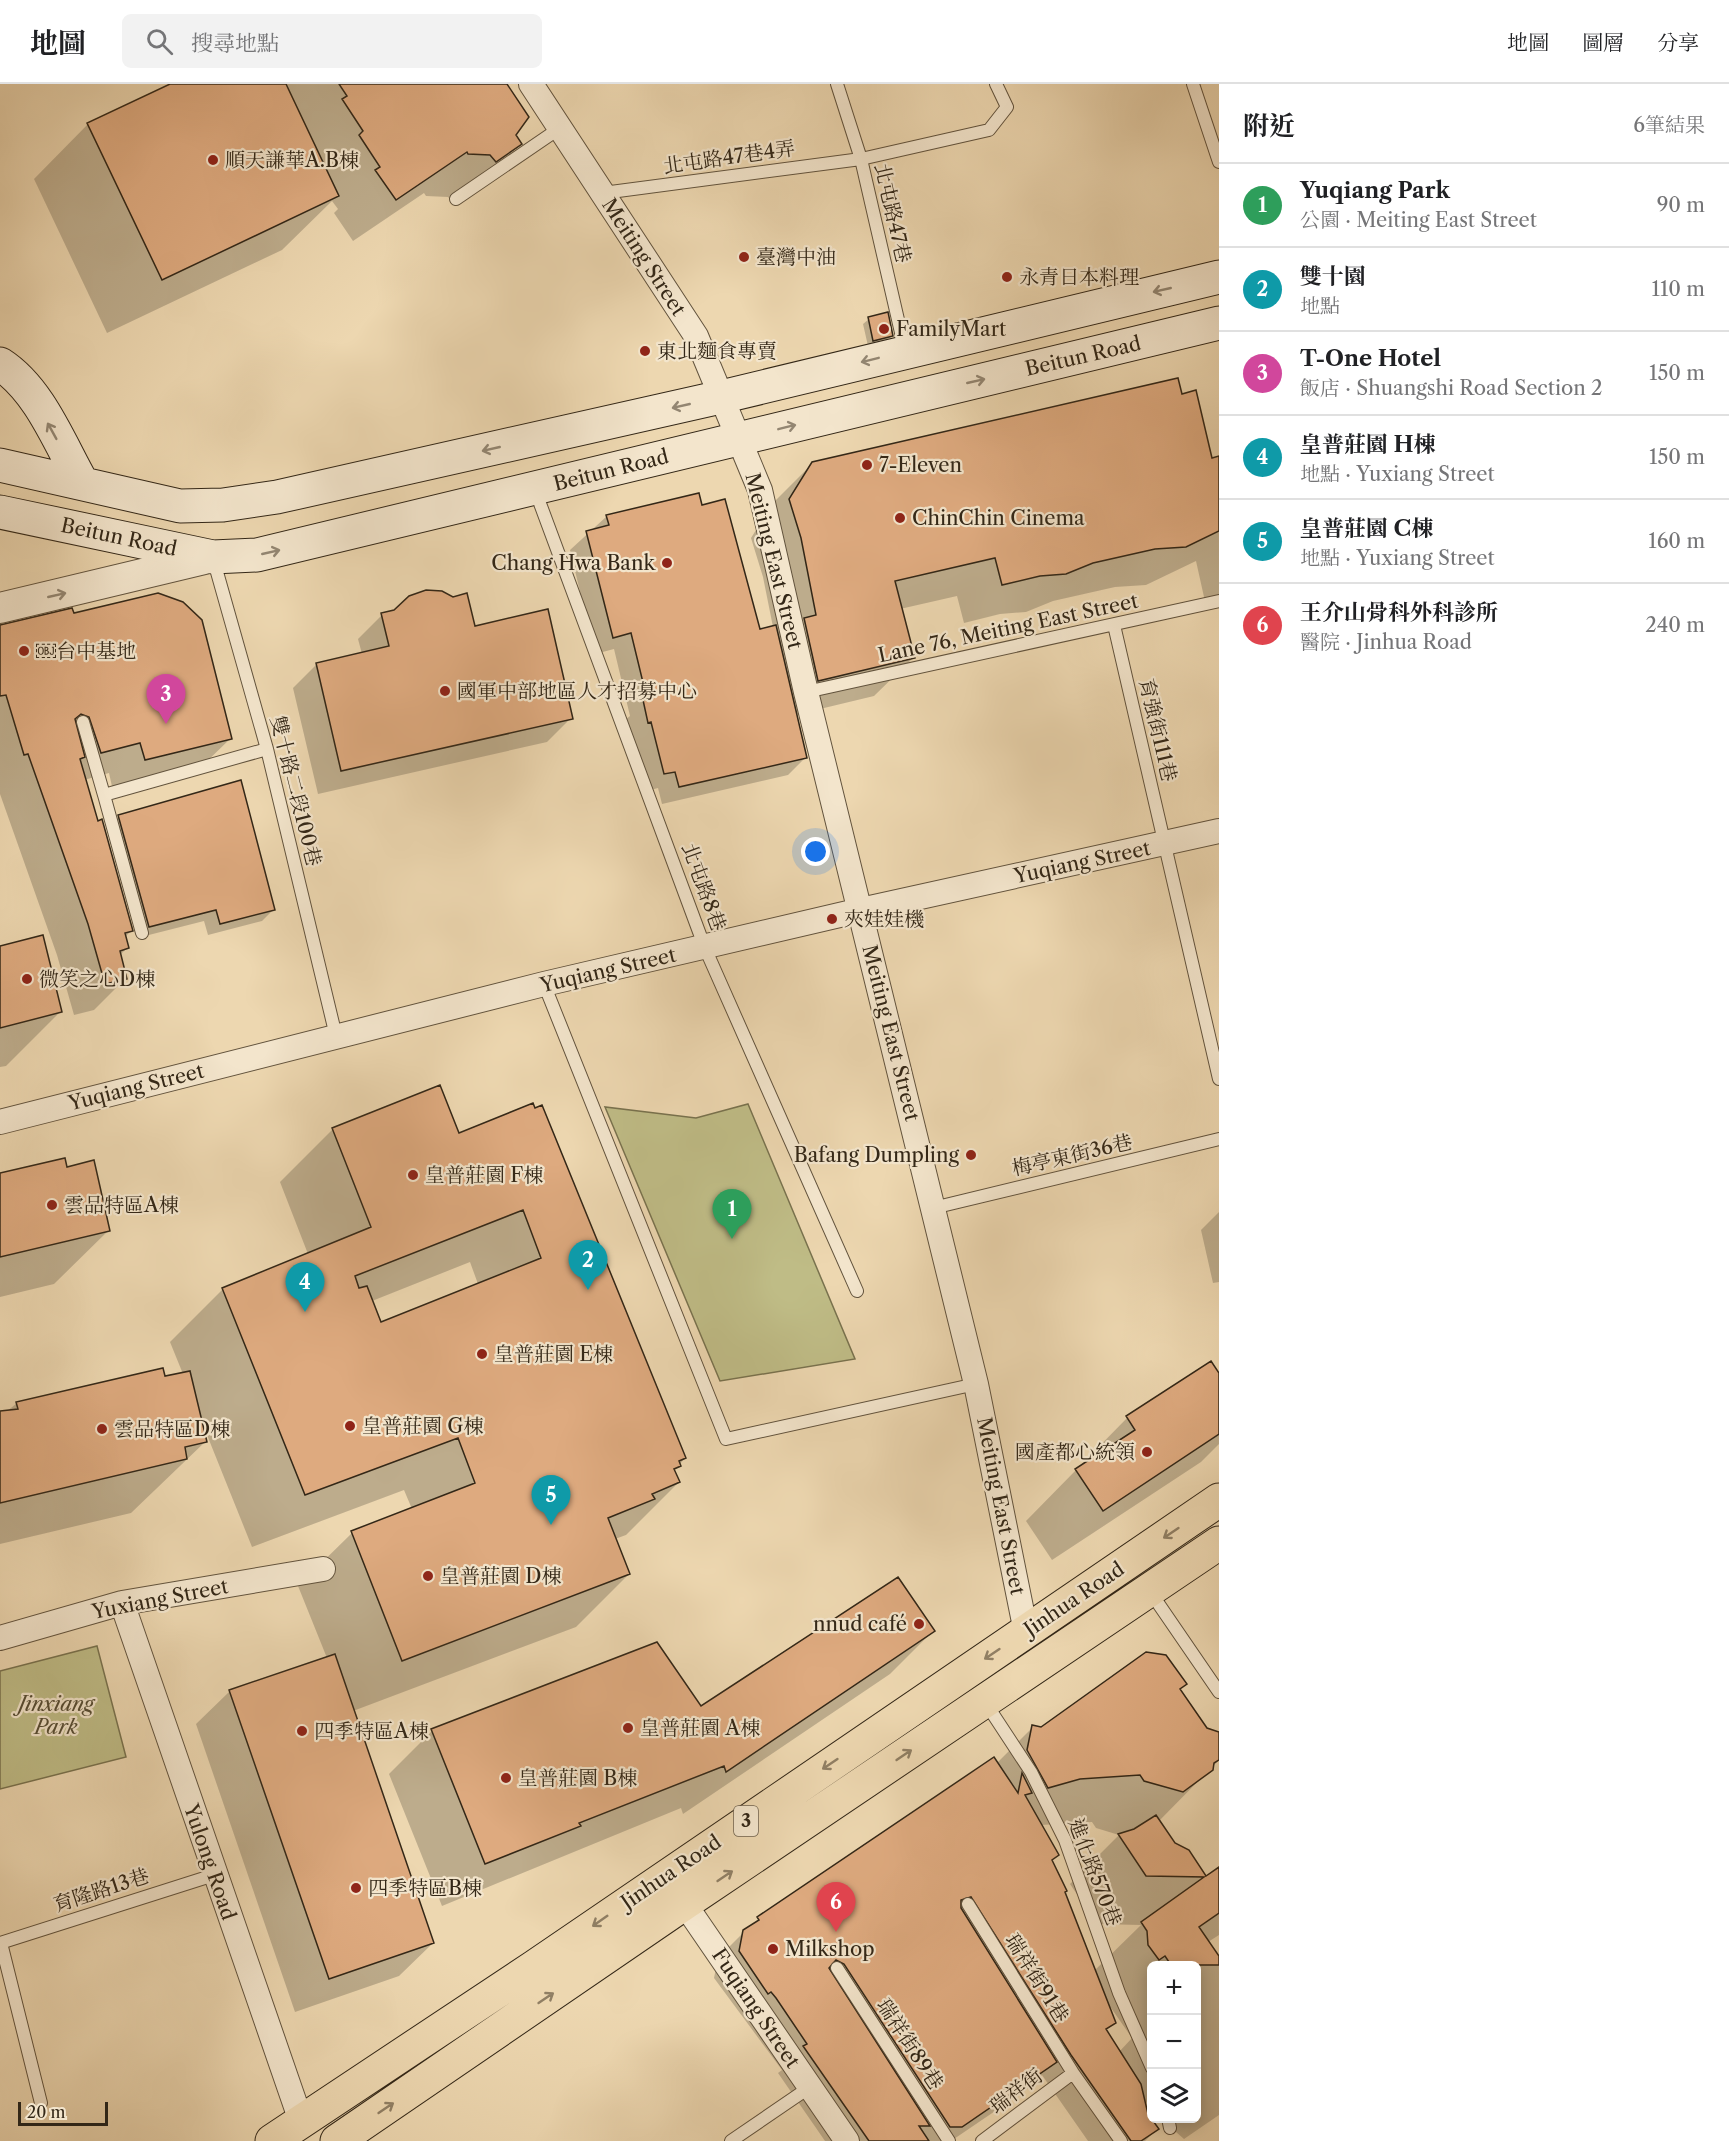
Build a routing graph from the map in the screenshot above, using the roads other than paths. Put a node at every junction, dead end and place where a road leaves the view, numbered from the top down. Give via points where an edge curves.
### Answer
1 (531, 84) edge
2 (837, 84) edge
3 (996, 84) edge
4 (1193, 84) edge
5 (560, 128) junction
6 (861, 159) junction
7 (1219, 162) edge
8 (603, 193) junction
9 (456, 199) dead end
10 (1219, 277) edge
11 (1219, 323) edge
12 (905, 351) junction
13 (0, 364) edge
14 (721, 396) junction
15 (739, 439) junction
16 (0, 465) edge
17 (81, 482) junction
18 (535, 489) junction
19 (0, 512) edge
20 (213, 557) junction
21 (1219, 601) edge
22 (0, 608) edge
23 (1114, 625) junction
24 (806, 692) junction
25 (83, 722) dead end
26 (267, 749) junction
27 (104, 795) junction
28 (1219, 831) edge
29 (1165, 844) junction
30 (861, 910) junction
31 (142, 933) dead end
32 (705, 948) junction
33 (544, 984) junction
34 (336, 1036) junction
35 (1219, 1079) edge
36 (0, 1122) edge
37 (1219, 1140) edge
38 (933, 1208) junction
39 (857, 1291) dead end
40 (976, 1384) junction
41 (1219, 1500) edge
42 (1219, 1543) edge
43 (322, 1569) dead end
44 (1149, 1589) junction
45 (122, 1603) junction
46 (1026, 1632) junction
47 (0, 1638) edge
48 (1219, 1692) edge
49 (984, 1701) junction
50 (214, 1875) junction
51 (665, 1875) junction
52 (685, 1903) junction
53 (968, 1904) dead end
54 (0, 1943) edge
55 (837, 1968) dead end
56 (1147, 2057) edge
57 (1073, 2073) junction
58 (810, 2087) junction
59 (41, 2103) dead end
60 (301, 2121) junction
61 (349, 2138) edge
62 (272, 2141) edge
63 (731, 2141) edge
64 (847, 2141) edge
65 (949, 2141) edge
66 (982, 2141) edge
67 (1121, 2141) edge

1 - 5 street, Meiting Street
2 - 6 lane, 北屯路47巷
3 - 6 lane, 北屯路47巷4弄 via 1007,107 989,130
4 - 7 lane
5 - 8 street, Meiting Street
5 - 9 lane
6 - 8 lane, 北屯路47巷4弄
6 - 12 lane, 北屯路47巷
8 - 14 street, Meiting Street via 696,336
10 -> 12 main road
15 -> 11 main road, Beitun Road
12 -> 14 main road
17 -> 13 main road via 34,399 13,373
14 - 15 street, Meiting Street
14 -> 17 main road via 289,495 223,505 180,506
15 - 18 main road, Beitun Road
15 - 24 street, Meiting East Street via 760,490
16 - 17 main road
20 -> 18 main road, Beitun Road via 257,555
18 - 32 lane, 北屯路8巷
19 - 20 main road, Beitun Road
22 -> 20 street
20 - 26 lane, 雙十路二段100巷
21 - 23 lane, Lane 76, Meiting East Street
23 - 24 lane, Lane 76, Meiting East Street
23 - 29 lane, 育強街111巷
24 - 30 street, Meiting East Street
25 - 27 lane
26 - 27 lane
26 - 34 lane, 雙十路二段100巷
27 - 31 lane
28 - 29 street, Yuqiang Street
29 - 30 street, Yuqiang Street
29 - 35 lane, 育強街111巷
30 - 32 street, Yuqiang Street
30 - 38 street, Meiting East Street
32 - 33 street, Yuqiang Street
32 - 39 lane, 北屯路8巷
33 - 34 street, Yuqiang Street
33 - 40 lane via 726,1439
34 - 36 street, Yuqiang Street
37 - 38 lane, 梅亭東街36巷
38 - 40 street, Meiting East Street
40 - 46 street, Meiting East Street
41 -> 46 main road, Jinhua Road / 3
42 - 44 main road, Jinhua Road / 3
43 - 45 street, Yuxiang Street
44 - 48 lane
44 - 49 main road, Jinhua Road / 3
45 - 47 street, Yuxiang Street
45 - 50 street, Yulong Road
46 -> 51 main road, Jinhua Road / 3
52 -> 49 main road, Jinhua Road / 3
49 - 56 lane, 進化路570巷 via 1030,1772 1065,1840 1119,1993
50 - 54 lane, 育隆路13巷
50 - 60 street, Yulong Road
51 - 52 street, Fuqiang Street
51 -> 60 main road, Jinhua Road / 3
52 - 58 street, Fuqiang Street
61 -> 52 main road, Jinhua Road / 3
53 - 57 lane, 瑞祥街91巷
54 - 59 lane
55 - 65 lane, 瑞祥街89巷
57 - 66 lane, 瑞祥街
57 - 67 lane, 瑞祥街91巷
58 - 63 lane
58 - 64 street, Fuqiang Street
60 - 62 main road, Jinhua Road / 3

